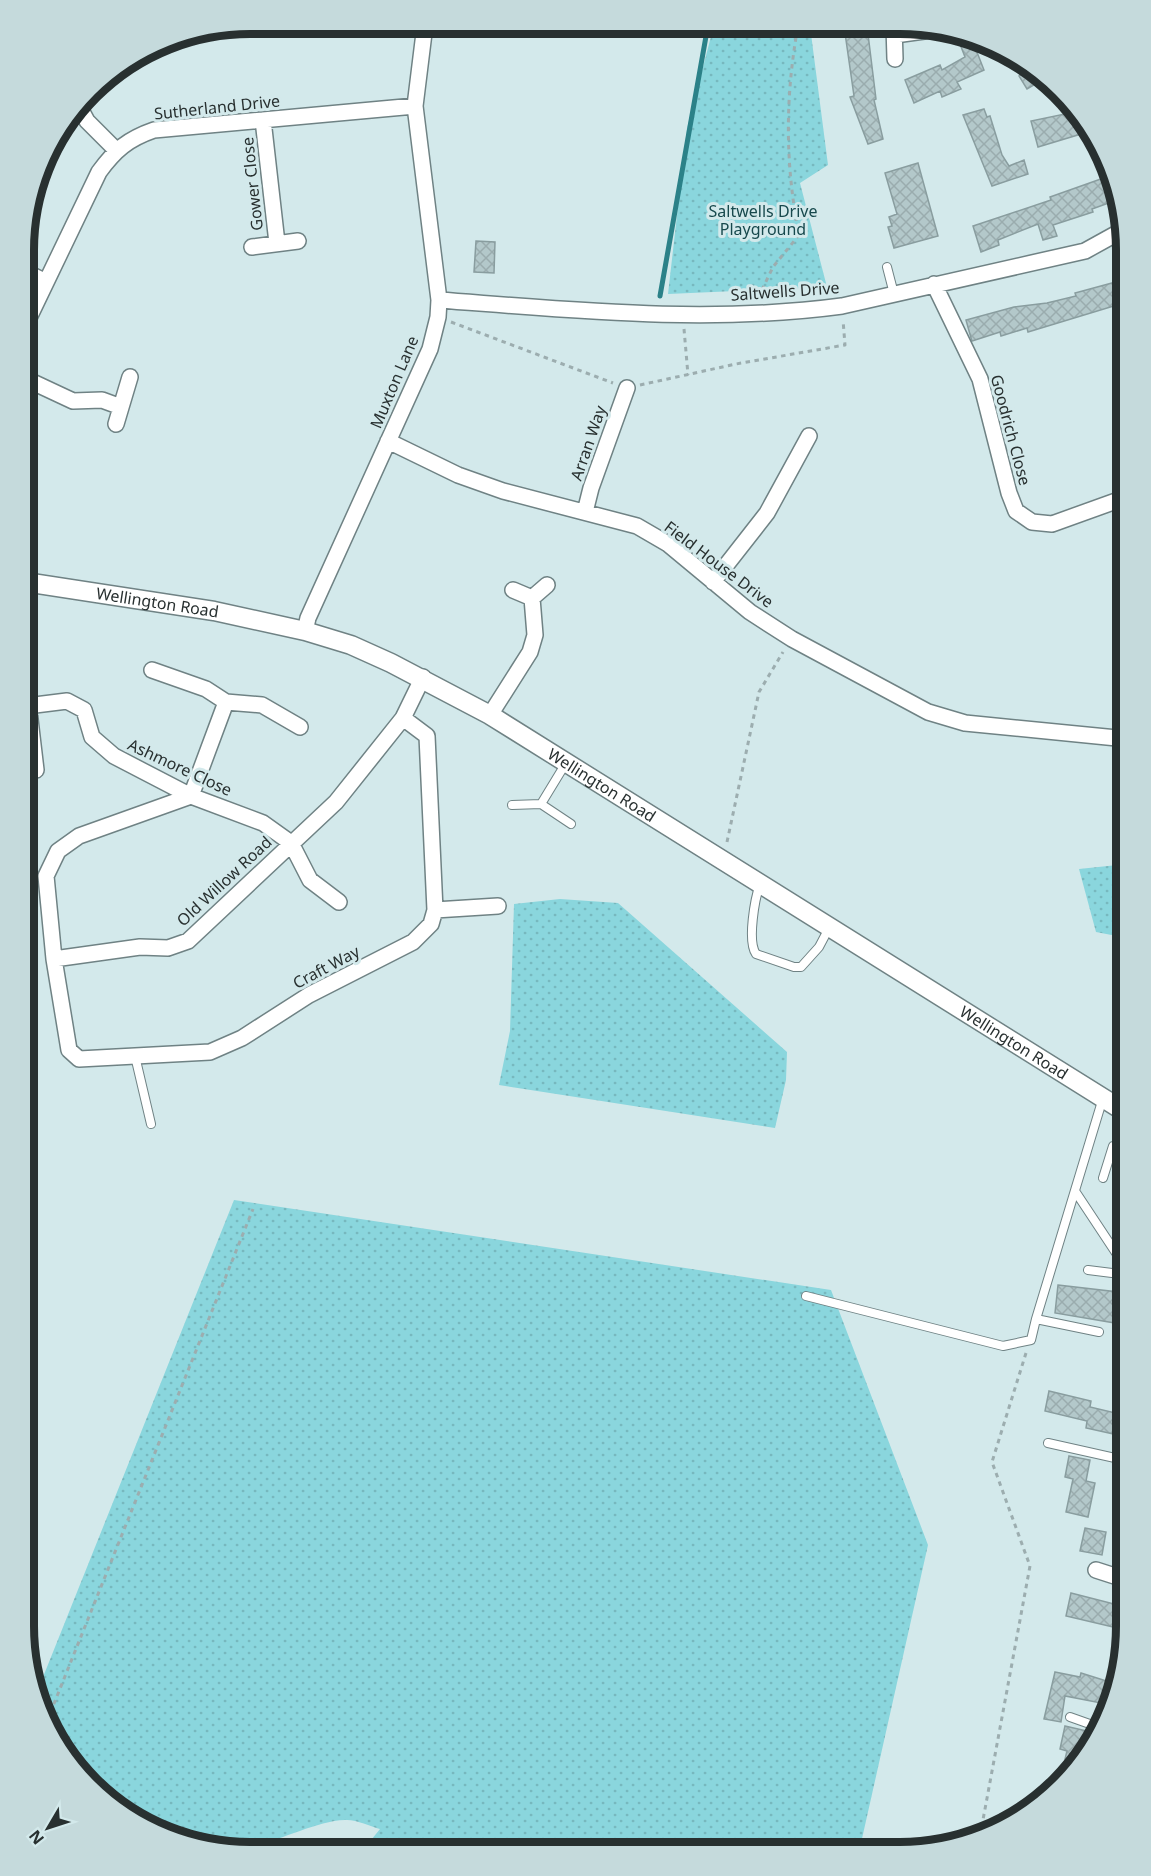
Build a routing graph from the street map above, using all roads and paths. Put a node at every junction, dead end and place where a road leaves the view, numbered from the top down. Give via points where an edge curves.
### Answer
1 (424, 34) edge
2 (797, 34) edge
3 (894, 34) edge
4 (895, 59) dead end
5 (415, 106) junction
6 (83, 114) edge
7 (263, 120) junction
8 (115, 149) junction
9 (1116, 234) edge
10 (298, 241) dead end
11 (277, 243) junction
12 (252, 247) dead end
13 (887, 267) dead end
14 (34, 276) edge
15 (46, 282) junction
16 (934, 284) junction
17 (894, 294) junction
18 (439, 300) junction
19 (842, 306) junction
20 (34, 307) edge
21 (751, 313) junction
22 (683, 315) junction
23 (438, 317) junction
24 (688, 375) junction
25 (130, 377) dead end
26 (34, 383) edge
27 (627, 388) junction
28 (121, 407) junction
29 (116, 424) dead end
30 (809, 436) dead end
31 (388, 441) junction
32 (1116, 501) edge
33 (585, 512) junction
34 (713, 582) junction
35 (34, 583) edge
36 (547, 585) dead end
37 (513, 590) dead end
38 (532, 598) junction
39 (305, 631) junction
40 (792, 639) junction
41 (152, 670) dead end
42 (423, 677) junction
43 (226, 702) junction
44 (34, 706) edge
45 (490, 715) junction
46 (403, 718) junction
47 (300, 727) dead end
48 (1116, 738) edge
49 (34, 755) edge
50 (566, 762) junction
51 (36, 770) dead end
52 (191, 796) junction
53 (541, 804) junction
54 (512, 805) dead end
55 (571, 824) dead end
56 (291, 843) junction
57 (721, 858) junction
58 (760, 883) junction
59 (339, 902) dead end
60 (498, 906) dead end
61 (435, 910) junction
62 (830, 926) junction
63 (54, 959) junction
64 (135, 1056) junction
65 (1103, 1098) junction
66 (1116, 1106) edge
67 (151, 1124) dead end
68 (1113, 1146) dead end
69 (1103, 1178) dead end
70 (1075, 1191) junction
71 (253, 1209) dead end
72 (1116, 1253) edge
73 (1088, 1270) dead end
74 (1116, 1274) edge
75 (806, 1296) dead end
76 (1036, 1319) junction
77 (1099, 1332) dead end
78 (1031, 1340) junction
79 (1048, 1443) dead end
80 (1116, 1459) edge
81 (1096, 1570) dead end
82 (1116, 1577) edge
83 (52, 1709) edge
84 (1070, 1717) dead end
85 (1092, 1725) edge
86 (982, 1825) edge

1 - 5 street, Muxton Lane
2 - 21 path via 788,107 789,182 799,235 773,267
3 - 4 street
5 - 7 street, Sutherland Drive
5 - 18 street, Muxton Lane
6 - 8 street
7 - 8 street, Sutherland Drive via 154,130
7 - 11 street, Gower Close
8 - 15 street, Sutherland Drive via 99,172
9 - 16 street, Saltwells Drive via 1085,251
10 - 11 street, Gower Close
11 - 12 street, Gower Close
13 - 17 lane
14 - 15 street
15 - 20 street, Sutherland Drive
16 - 17 street, Saltwells Drive
16 - 32 street, Goodrich Close via 980,379 1016,511 1032,522 1052,524
17 - 19 street, Saltwells Drive
18 - 22 street, Saltwells Drive
18 - 23 street, Muxton Lane
19 - 21 street, Saltwells Drive
19 - 24 path via 844,345
21 - 22 street, Saltwells Drive
22 - 24 path
23 - 27 path
23 - 31 street, Muxton Lane via 430,349
24 - 27 path
25 - 28 street
26 - 28 street via 73,401 102,400
27 - 33 street, Arran Way
28 - 29 street
30 - 34 street via 767,513
31 - 33 street, Field House Drive via 458,476
31 - 39 street, Muxton Lane
33 - 34 street, Field House Drive via 645,531 669,544
34 - 40 street, Field House Drive
35 - 39 street, Wellington Road via 214,611
36 - 38 street
37 - 38 street
38 - 45 street via 535,635 530,652
39 - 42 street, Wellington Road via 351,645
40 - 48 street, Field House Drive via 928,712 965,723
40 - 57 path via 759,692
41 - 43 street via 206,689
42 - 45 street, Wellington Road
42 - 46 street
43 - 47 street via 262,705
43 - 52 street
44 - 52 street, Ashmore Close via 67,700 84,710 92,737 114,756
45 - 50 street, Wellington Road
46 - 56 street, Old Willow Road via 336,802
46 - 61 street via 427,736
49 - 51 street, Ashmore Close
50 - 53 lane
50 - 57 street, Wellington Road
52 - 56 street, Ashmore Close via 263,823
52 - 63 street via 79,836 58,851 46,876
53 - 54 lane
53 - 55 lane
56 - 59 street via 310,880
56 - 63 street, Old Willow Road via 188,941 168,948 140,947
57 - 58 street, Wellington Road
58 - 62 street, Wellington Road
58 - 62 lane via 755,897 752,942 753,950 760,956 801,967 819,947
60 - 61 street
61 - 64 street, Craft Way via 431,924 413,942 309,995 242,1038 210,1052
62 - 65 street, Wellington Road
63 - 64 street, Craft Way via 69,1050 79,1059
64 - 67 lane
65 - 66 street, Wellington Road
65 - 70 lane
68 - 69 lane
70 - 72 lane
70 - 76 lane
71 - 83 path
73 - 74 lane
75 - 78 lane via 1003,1346
76 - 77 lane
76 - 78 lane
78 - 86 path via 992,1462 1030,1566
79 - 80 lane
81 - 82 street
84 - 85 lane

